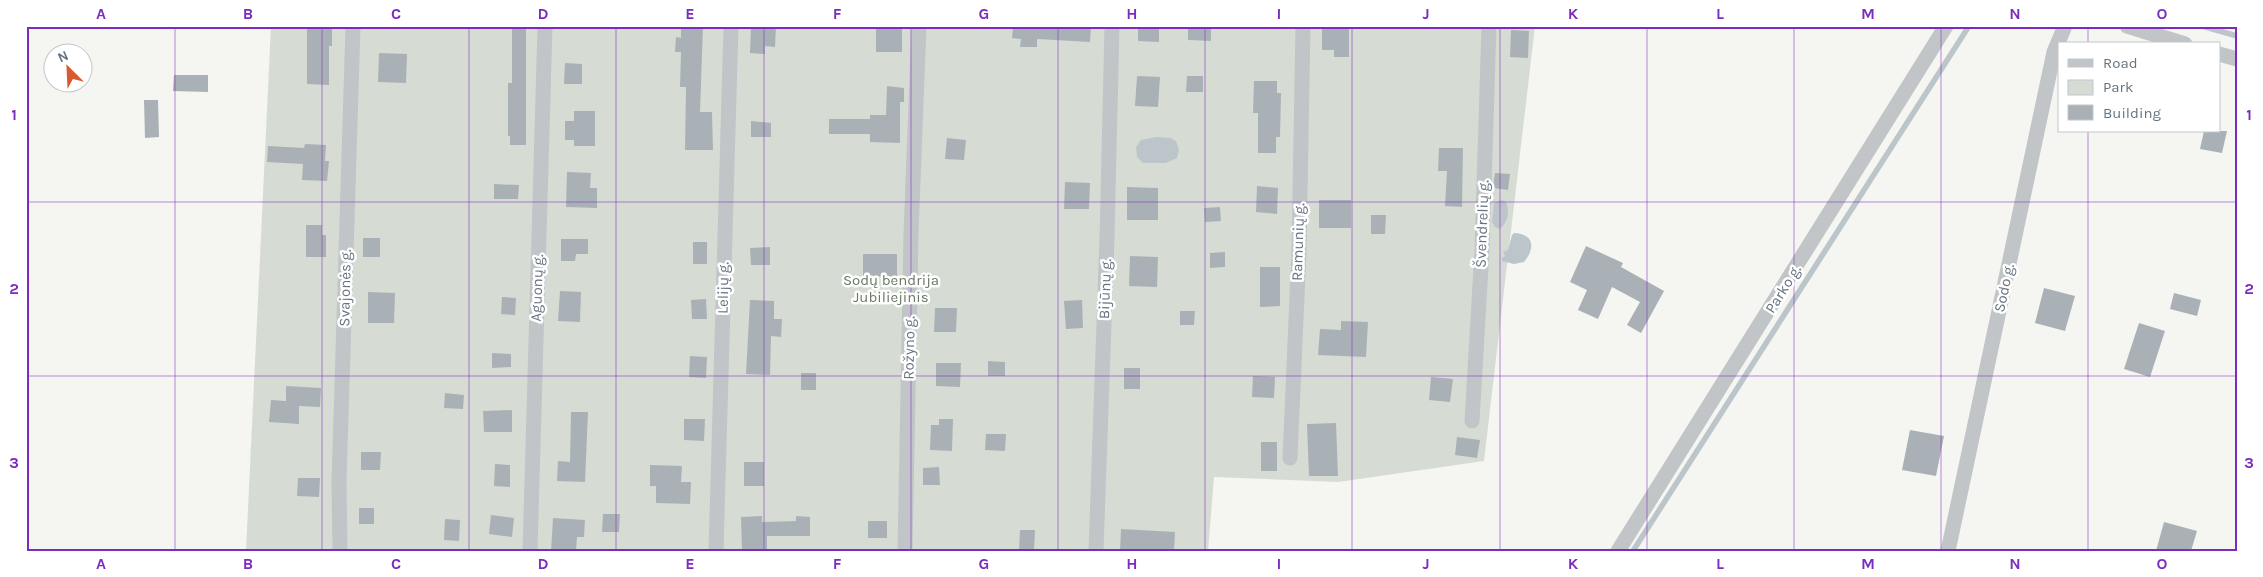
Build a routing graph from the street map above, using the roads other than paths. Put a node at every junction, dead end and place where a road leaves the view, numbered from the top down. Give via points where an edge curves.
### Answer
1 (353, 26) edge
2 (545, 26) edge
3 (731, 26) edge
4 (919, 26) edge
5 (1112, 26) edge
6 (1303, 26) edge
7 (1490, 26) edge
8 (1946, 26) edge
9 (2065, 26) edge
10 (2127, 26) edge
11 (2058, 42) edge
12 (2179, 42) edge
13 (2058, 43) edge
14 (2220, 54) edge
15 (2237, 59) edge
16 (1472, 421) dead end
17 (1290, 458) dead end
18 (340, 551) edge
19 (530, 551) edge
20 (716, 551) edge
21 (905, 551) edge
22 (1096, 551) edge
23 (1618, 551) edge
24 (1948, 551) edge

1 - 18 street, Svajonės g. via 339,482
2 - 19 street, Aguonų g.
3 - 20 street, Lelijų g.
4 - 21 street, Rožyno g.
5 - 22 street, Bijūnų g.
6 - 17 street, Ramunių g. via 1299,250
7 - 16 street, Švendrelių g.
8 - 23 street, Parko g.
9 - 11 street, Sodo g.
10 - 12 street
13 - 24 street, Sodo g.
14 - 15 street

